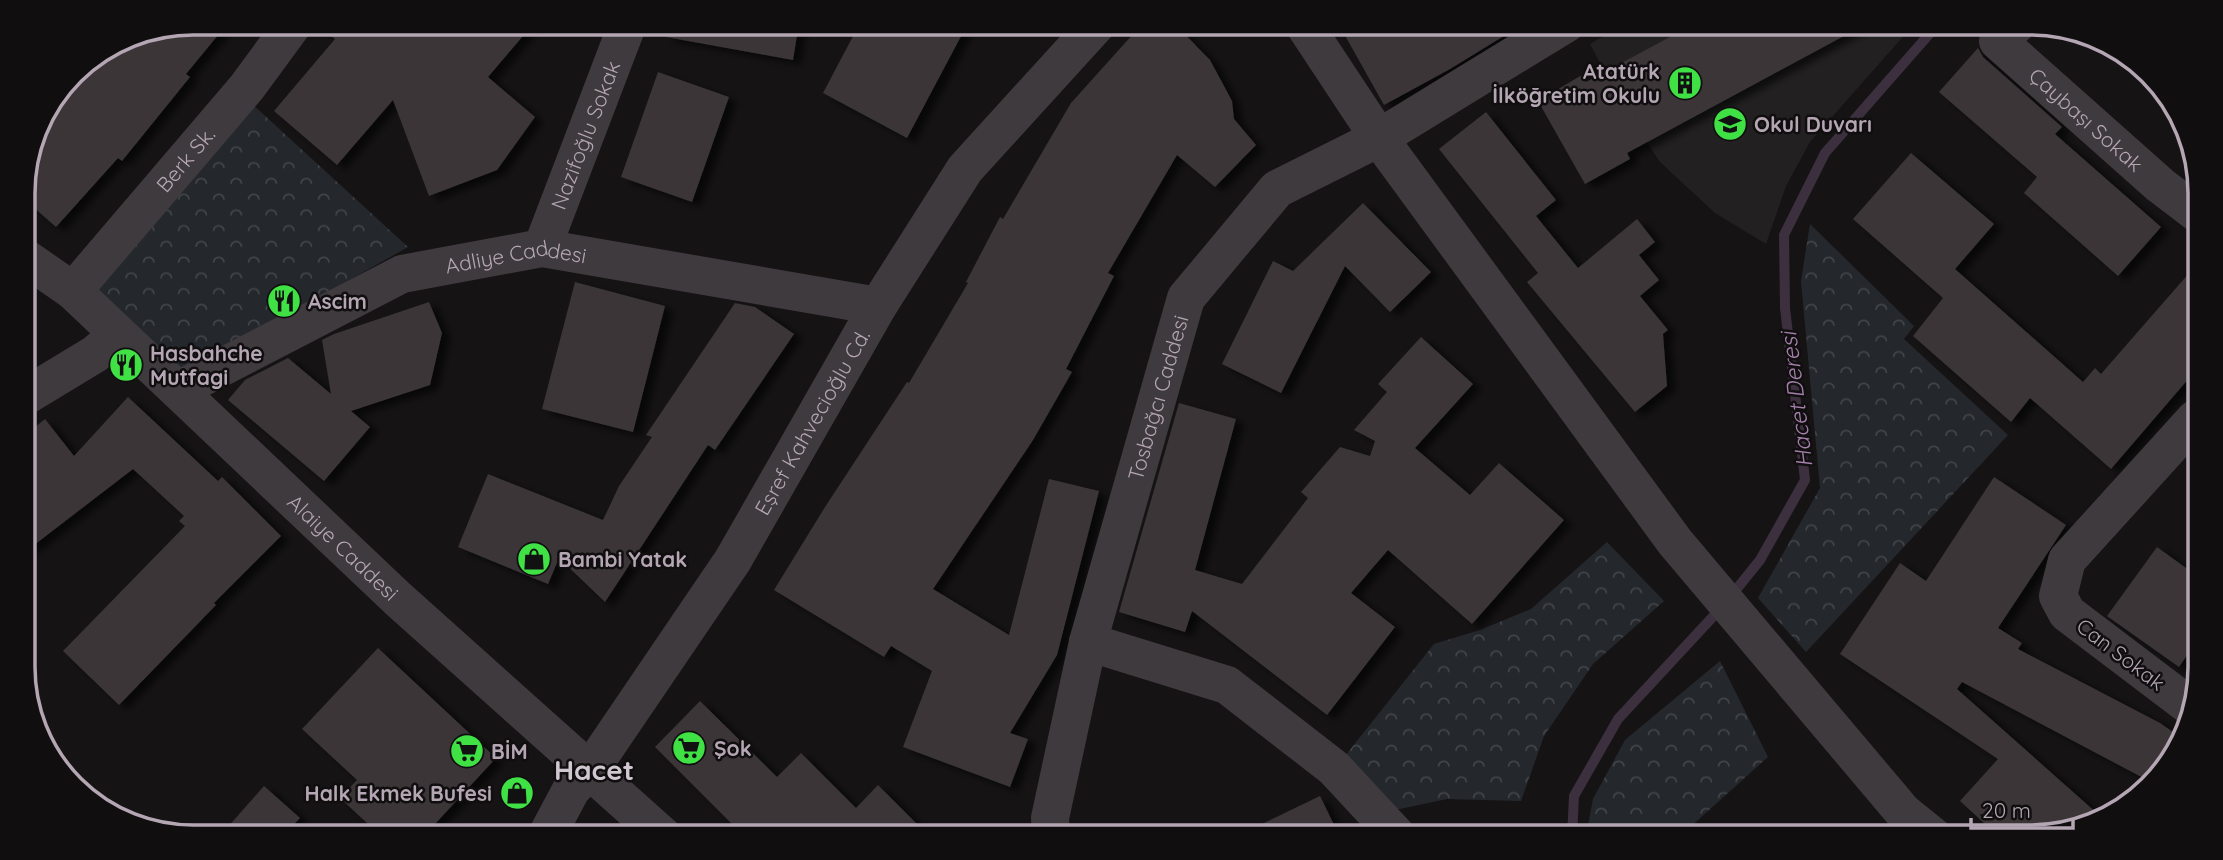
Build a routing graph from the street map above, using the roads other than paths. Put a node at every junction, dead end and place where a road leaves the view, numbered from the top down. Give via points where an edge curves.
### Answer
1 (285, 35) edge
2 (623, 35) edge
3 (1087, 35) edge
4 (1311, 35) edge
5 (1547, 35) edge
6 (2005, 35) edge
7 (1379, 138) junction
8 (2188, 206) edge
9 (542, 248) junction
10 (35, 265) edge
11 (73, 291) junction
12 (878, 306) junction
13 (118, 334) junction
14 (35, 390) edge
15 (178, 390) junction
16 (2188, 427) edge
17 (1087, 642) junction
18 (2184, 702) edge
19 (591, 769) junction
20 (552, 825) edge
21 (651, 825) edge
22 (1051, 825) edge
23 (1387, 825) edge
24 (1919, 825) edge

1 - 11 street, Berk Sk. via 247,87
2 - 9 street, Nazifoğlu Sokak
3 - 12 street, Eşref Kahvecioğlu Cd. via 965,169
4 - 7 street
5 - 7 street, Tosbağcı Caddesi
6 - 8 street, Çaybaşı Sokak via 1998,41
7 - 17 street, Tosbağcı Caddesi via 1277,189 1186,298
7 - 24 street via 1675,542 1903,812
9 - 12 street, Adliye Caddesi
9 - 15 street, Adliye Caddesi via 402,274
10 - 11 street, Alaiye Caddesi
11 - 13 street, Alaiye Caddesi
12 - 19 street, Eşref Kahvecioğlu Cd. via 733,560
13 - 14 street via 95,354
13 - 15 street, Alaiye Caddesi
15 - 19 street, Alaiye Caddesi via 398,599
16 - 18 street, Can Sokak via 2067,560 2058,596 2067,613
17 - 22 street, Tosbağcı Caddesi
17 - 23 street via 1227,685 1335,768
19 - 20 street, Eşref Kahvecioğlu Cd. via 571,790
19 - 21 street, Alaiye Caddesi

